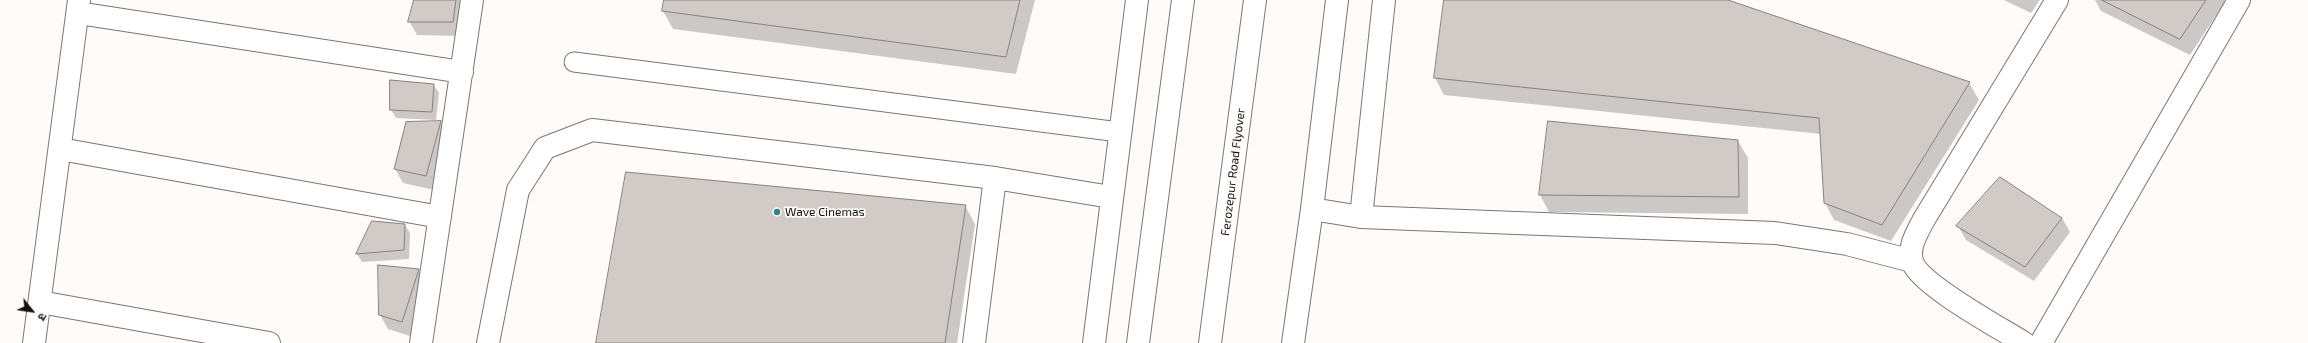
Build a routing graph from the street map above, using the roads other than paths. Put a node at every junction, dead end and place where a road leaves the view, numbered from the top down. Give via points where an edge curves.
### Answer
1 (472, 0) edge
2 (1137, 0) edge
3 (1183, 0) edge
4 (1255, 0) edge
5 (1337, 0) edge
6 (1384, 0) edge
7 (2057, 0) edge
8 (2239, 0) edge
9 (79, 6) edge
10 (574, 62) dead end
11 (462, 72) junction
12 (1119, 132) junction
13 (60, 149) junction
14 (995, 178) junction
15 (1111, 197) junction
16 (1312, 209) junction
17 (440, 217) junction
18 (1361, 217) junction
19 (1912, 261) junction
20 (40, 302) junction
21 (34, 343) edge
22 (269, 343) edge
23 (421, 343) edge
24 (488, 343) edge
25 (974, 343) edge
26 (1094, 343) edge
27 (1138, 343) edge
28 (1210, 343) edge
29 (1293, 343) edge
30 (2024, 343) edge
31 (2041, 343) edge

1 - 11 main road
2 - 12 main road
3 - 27 main road
4 - 28 main road, Ferozepur Road Flyover
5 - 16 main road
6 - 18 main road
7 - 19 main road via 1922,221 1912,243
8 - 31 main road
9 - 11 main road
9 - 13 main road
10 - 12 lane
11 - 17 main road
12 - 15 main road
13 - 17 main road
13 - 20 main road
14 - 15 main road
14 - 24 main road via 592,130 544,148 518,190
14 - 25 main road
15 - 26 main road
16 - 18 main road
16 - 29 main road
17 - 23 main road
18 - 19 main road via 1775,233 1847,244
19 - 30 main road via 1920,275 1935,288
20 - 21 main road
20 - 22 main road

